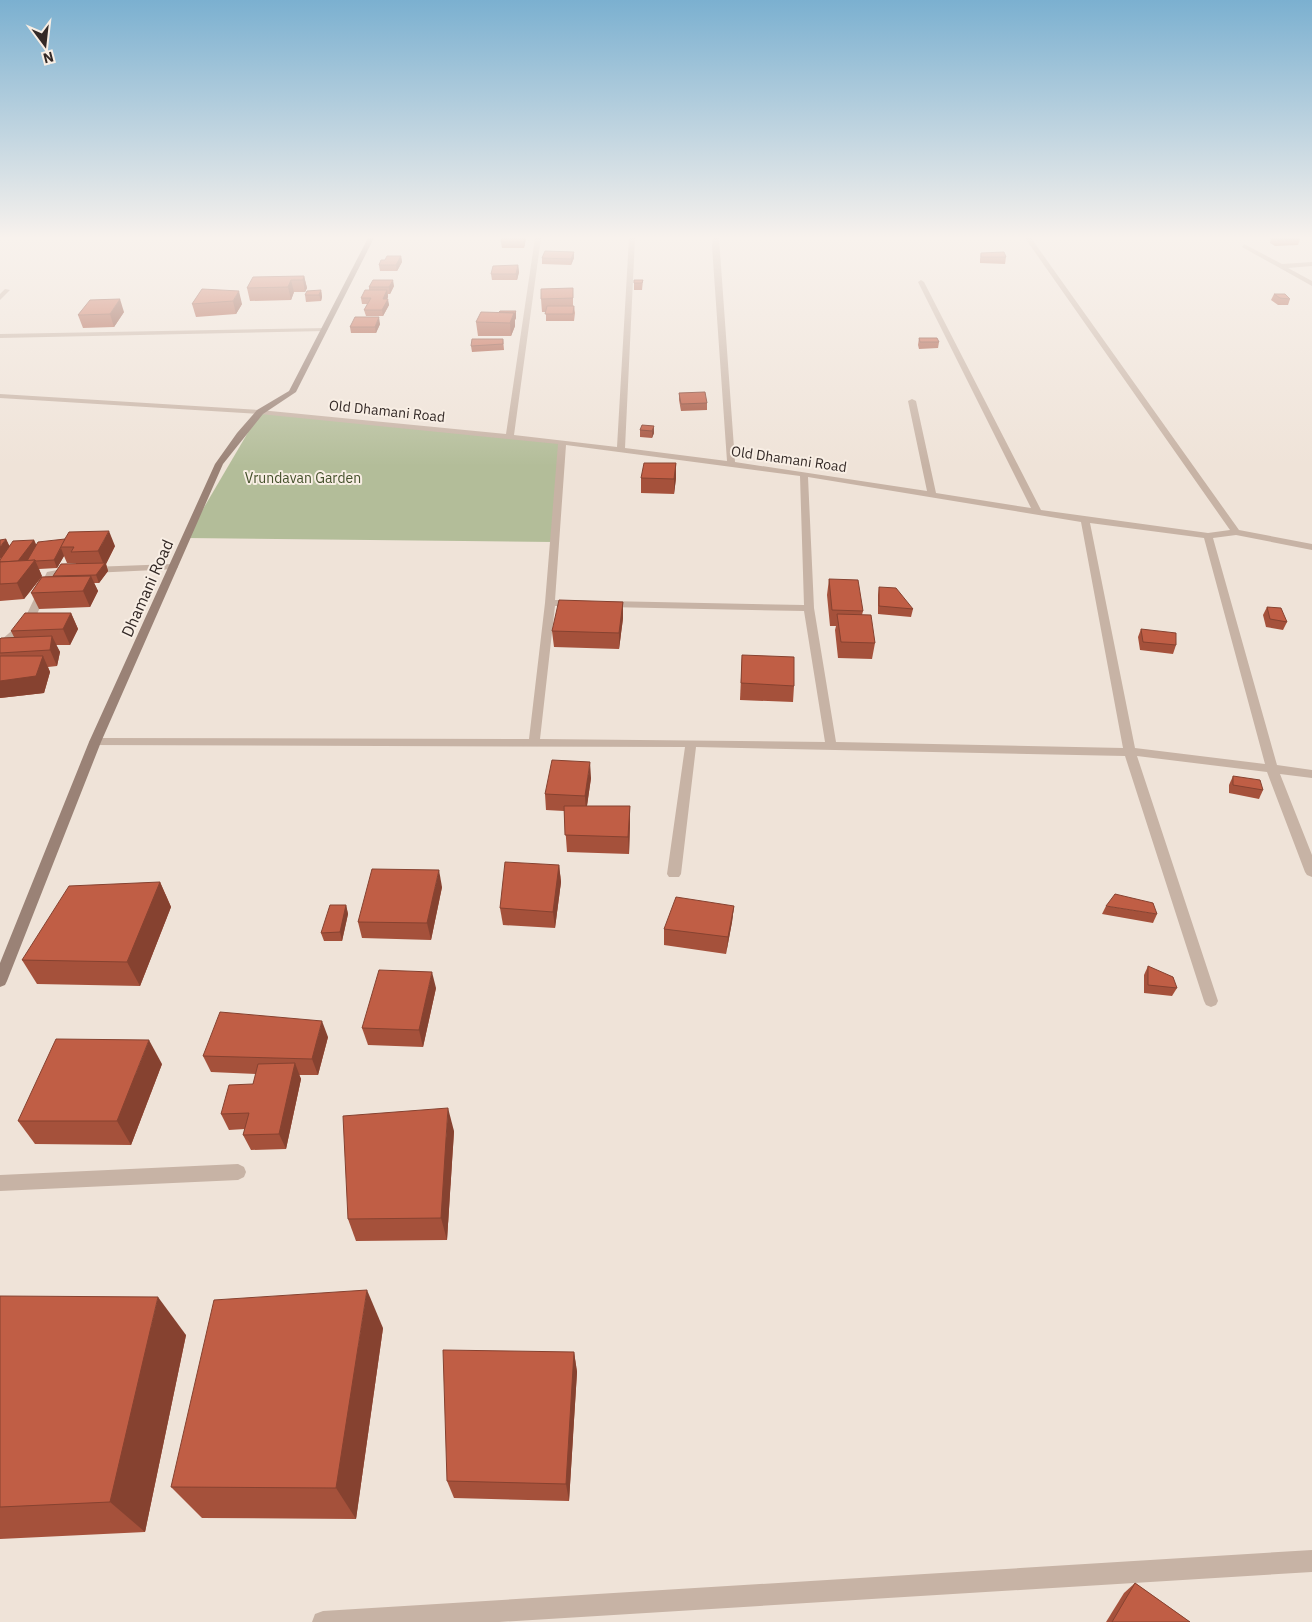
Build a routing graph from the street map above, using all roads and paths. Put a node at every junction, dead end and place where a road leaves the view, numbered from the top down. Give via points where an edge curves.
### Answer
1 (333, 314) edge
2 (527, 314) edge
3 (628, 314) edge
4 (719, 314) edge
5 (937, 314) edge
6 (1082, 314) edge
7 (325, 329) junction
8 (0, 336) edge
9 (0, 396) edge
10 (912, 401) dead end
11 (260, 412) junction
12 (510, 437) junction
13 (562, 442) junction
14 (621, 450) junction
15 (731, 464) junction
16 (804, 474) junction
17 (932, 495) junction
18 (1036, 512) junction
19 (1085, 520) junction
20 (1236, 532) junction
21 (1208, 536) junction
22 (1312, 547) edge
23 (173, 567) junction
24 (550, 603) junction
25 (809, 608) junction
26 (0, 647) edge
27 (95, 742) junction
28 (534, 743) junction
29 (691, 743) junction
30 (831, 746) junction
31 (1130, 752) junction
32 (1272, 769) junction
33 (1312, 774) edge
34 (1312, 872) edge
35 (674, 874) dead end
36 (0, 981) edge
37 (1211, 1001) dead end
38 (238, 1172) dead end
39 (0, 1183) edge
40 (1312, 1561) edge
41 (323, 1622) edge

1 - 7 main road, Dhamani Road
2 - 12 street
3 - 14 street
4 - 15 street
5 - 18 street
6 - 20 street
7 - 8 street
7 - 11 main road, Dhamani Road via 292,392
9 - 11 street, Old Dhamani Road
10 - 17 street
11 - 12 street, Old Dhamani Road
11 - 23 main road, Dhamani Road via 219,464
12 - 13 street, Old Dhamani Road
13 - 14 street, Old Dhamani Road
13 - 24 street
14 - 15 street, Old Dhamani Road
15 - 16 street, Old Dhamani Road
16 - 17 street, Old Dhamani Road
16 - 25 street
17 - 18 street, Old Dhamani Road
18 - 19 street, Old Dhamani Road
19 - 21 street, Old Dhamani Road
19 - 31 street
20 - 21 street, Old Dhamani Road
20 - 22 street, Old Dhamani Road
21 - 32 street
23 - 26 street via 71,570 50,574 29,621
23 - 27 main road, Dhamani Road
24 - 25 street
24 - 28 street
25 - 30 street
27 - 28 street
27 - 36 main road, Dhamani Road
28 - 29 street
29 - 30 street
29 - 35 street
30 - 31 street
31 - 32 street
31 - 37 street
32 - 33 street
32 - 34 street
38 - 39 street
40 - 41 street

